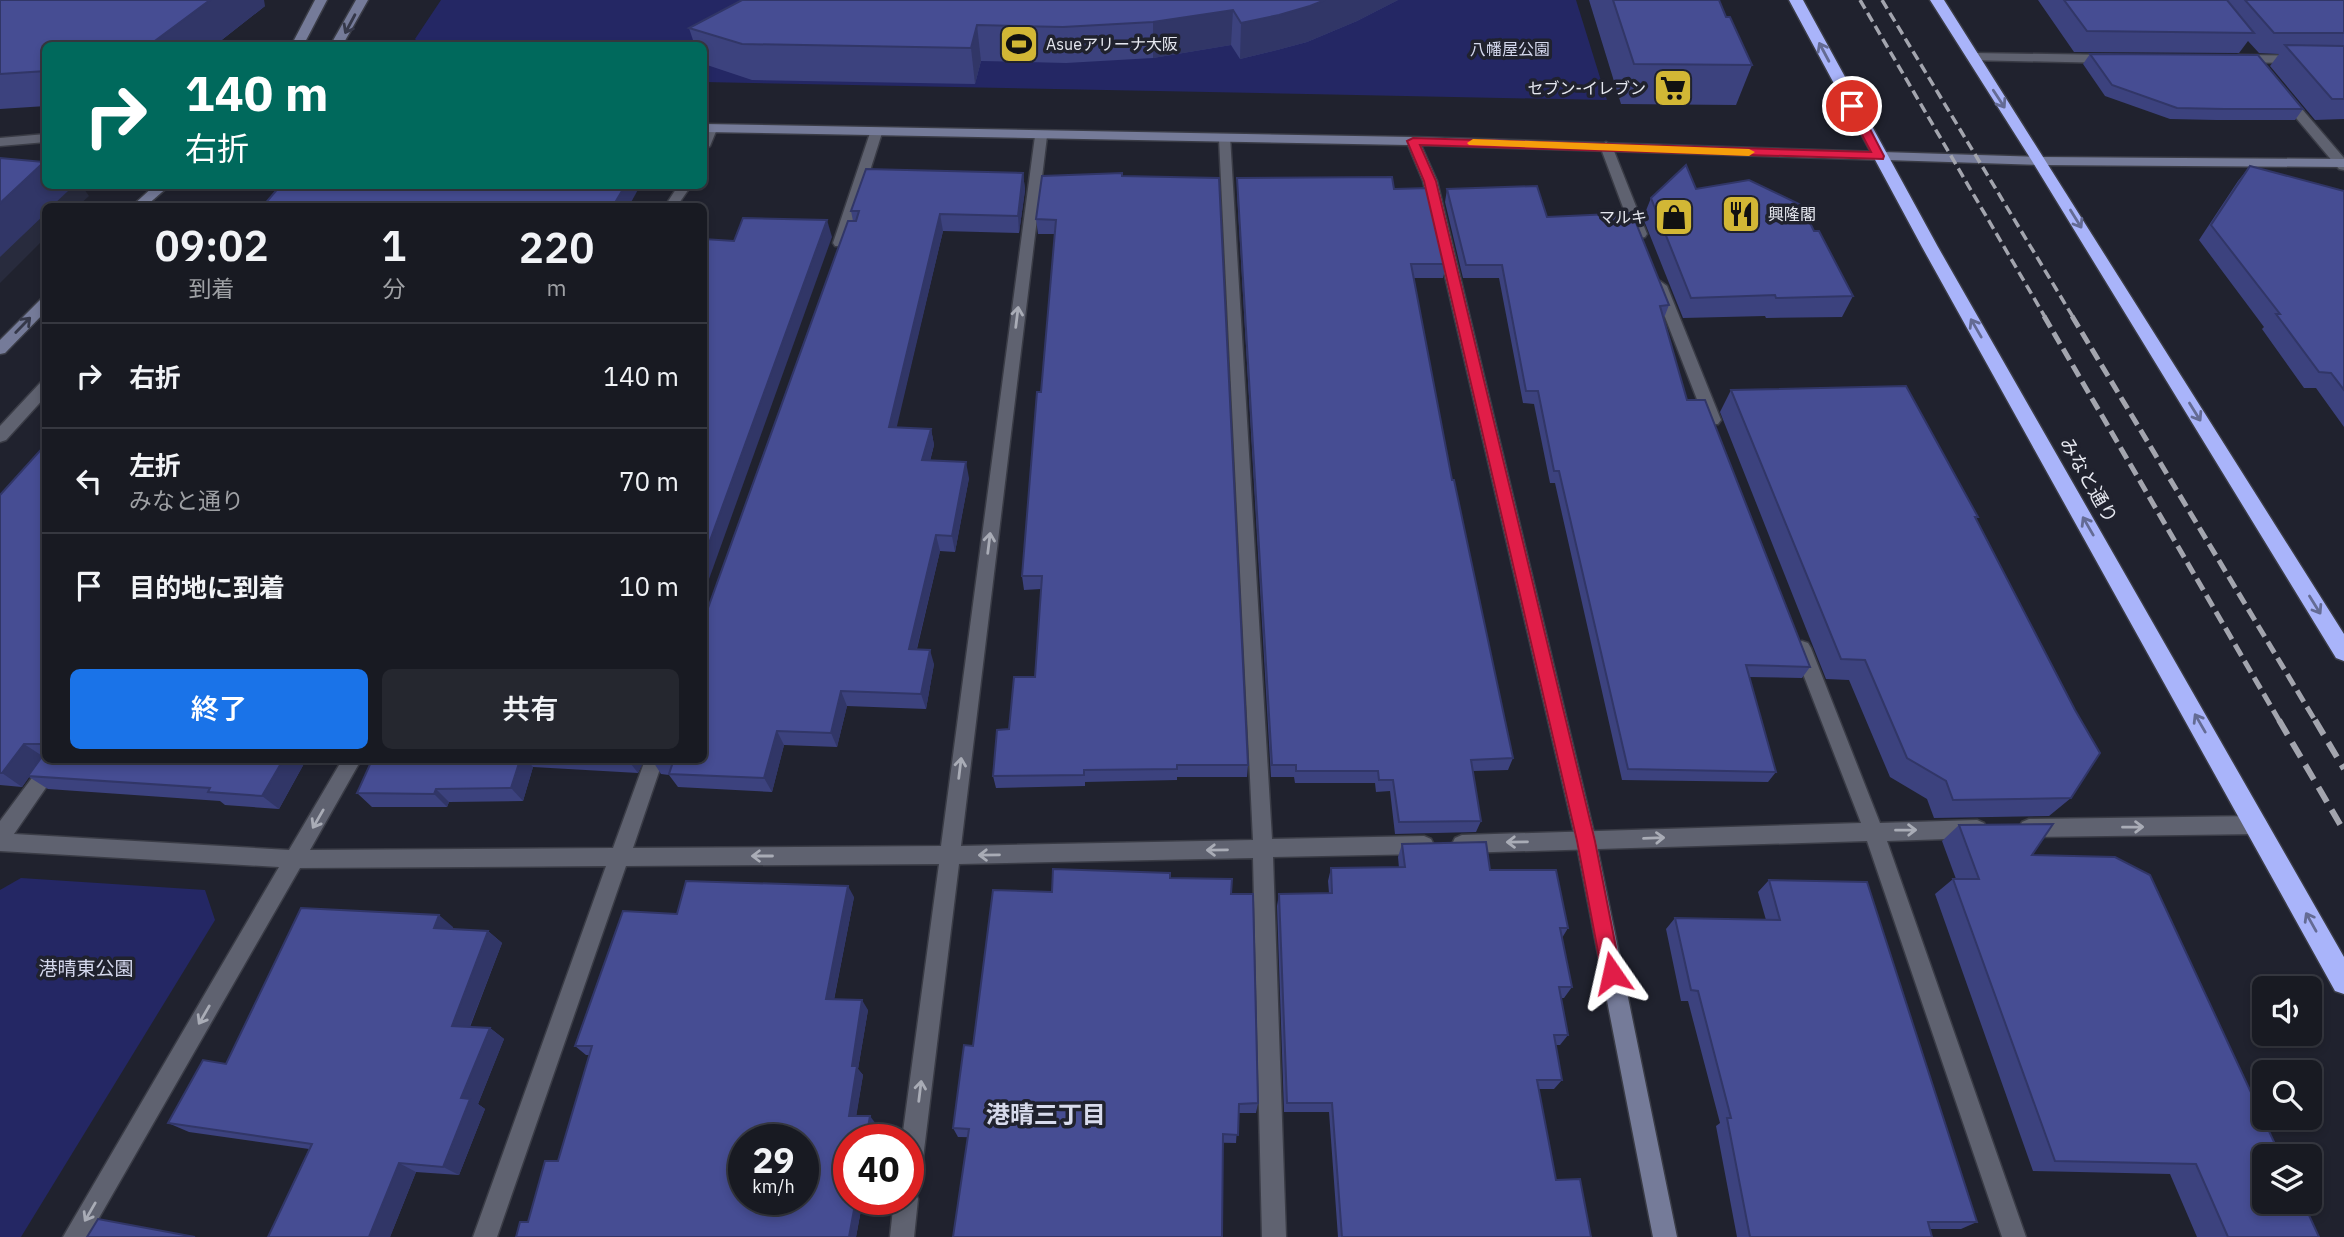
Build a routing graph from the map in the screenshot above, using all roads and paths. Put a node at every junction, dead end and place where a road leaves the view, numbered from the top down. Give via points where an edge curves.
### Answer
1 (321, 0) edge
2 (362, 0) edge
3 (1796, 0) edge
4 (1937, 0) edge
5 (298, 42) edge
6 (339, 42) edge
7 (1972, 57) junction
8 (2119, 59) edge
9 (2226, 59) edge
10 (2344, 60) edge
11 (2279, 89) edge
12 (707, 128) edge
13 (876, 133) junction
14 (1041, 136) junction
15 (42, 138) edge
16 (1225, 139) junction
17 (1413, 141) junction
18 (0, 142) edge
19 (1606, 146) junction
20 (1878, 156) junction
21 (2040, 161) junction
22 (2343, 164) edge
23 (158, 189) edge
24 (142, 203) edge
25 (1646, 249) edge
26 (834, 260) edge
27 (1656, 275) edge
28 (42, 306) edge
29 (0, 349) edge
30 (42, 390) edge
31 (1716, 429) edge
32 (0, 436) edge
33 (1797, 636) edge
34 (2344, 652) edge
35 (53, 763) edge
36 (350, 763) edge
37 (653, 763) edge
38 (2258, 825) junction
39 (1873, 830) junction
40 (0, 839) edge
41 (1586, 841) junction
42 (1263, 849) junction
43 (949, 855) junction
44 (619, 857) junction
45 (295, 859) junction
46 (2344, 982) edge
47 (915, 1124) edge
48 (904, 1215) edge
49 (75, 1237) edge
50 (485, 1237) edge
51 (902, 1237) edge
52 (1274, 1237) edge
53 (1665, 1237) edge
54 (2014, 1237) edge

1 - 5 street
2 -> 6 street
20 -> 3 highway, みなと通り
4 - 7 highway
7 - 8 street
7 -> 21 highway
9 - 10 street
11 - 22 street
12 - 13 street
13 - 14 street
13 - 26 street
14 - 16 street
43 -> 14 street
15 - 18 street
16 - 17 street
16 - 42 street
17 - 19 street
17 - 41 street via 1430,181
19 - 20 street
19 - 25 street
20 - 21 street
38 -> 20 highway, みなと通り
21 - 22 street
21 -> 34 highway
23 - 24 street
27 - 31 street
29 -> 28 street
30 - 32 street
33 - 39 street
35 - 40 street
36 -> 45 street
37 - 44 street
39 -> 38 street
46 -> 38 highway, みなと通り
41 -> 39 street
39 - 54 street
40 - 45 street
41 -> 42 street
41 - 53 street
42 -> 43 street
42 - 52 street
43 -> 44 street
47 -> 43 street
44 - 45 street
44 - 50 street
45 -> 49 street
48 - 51 street

